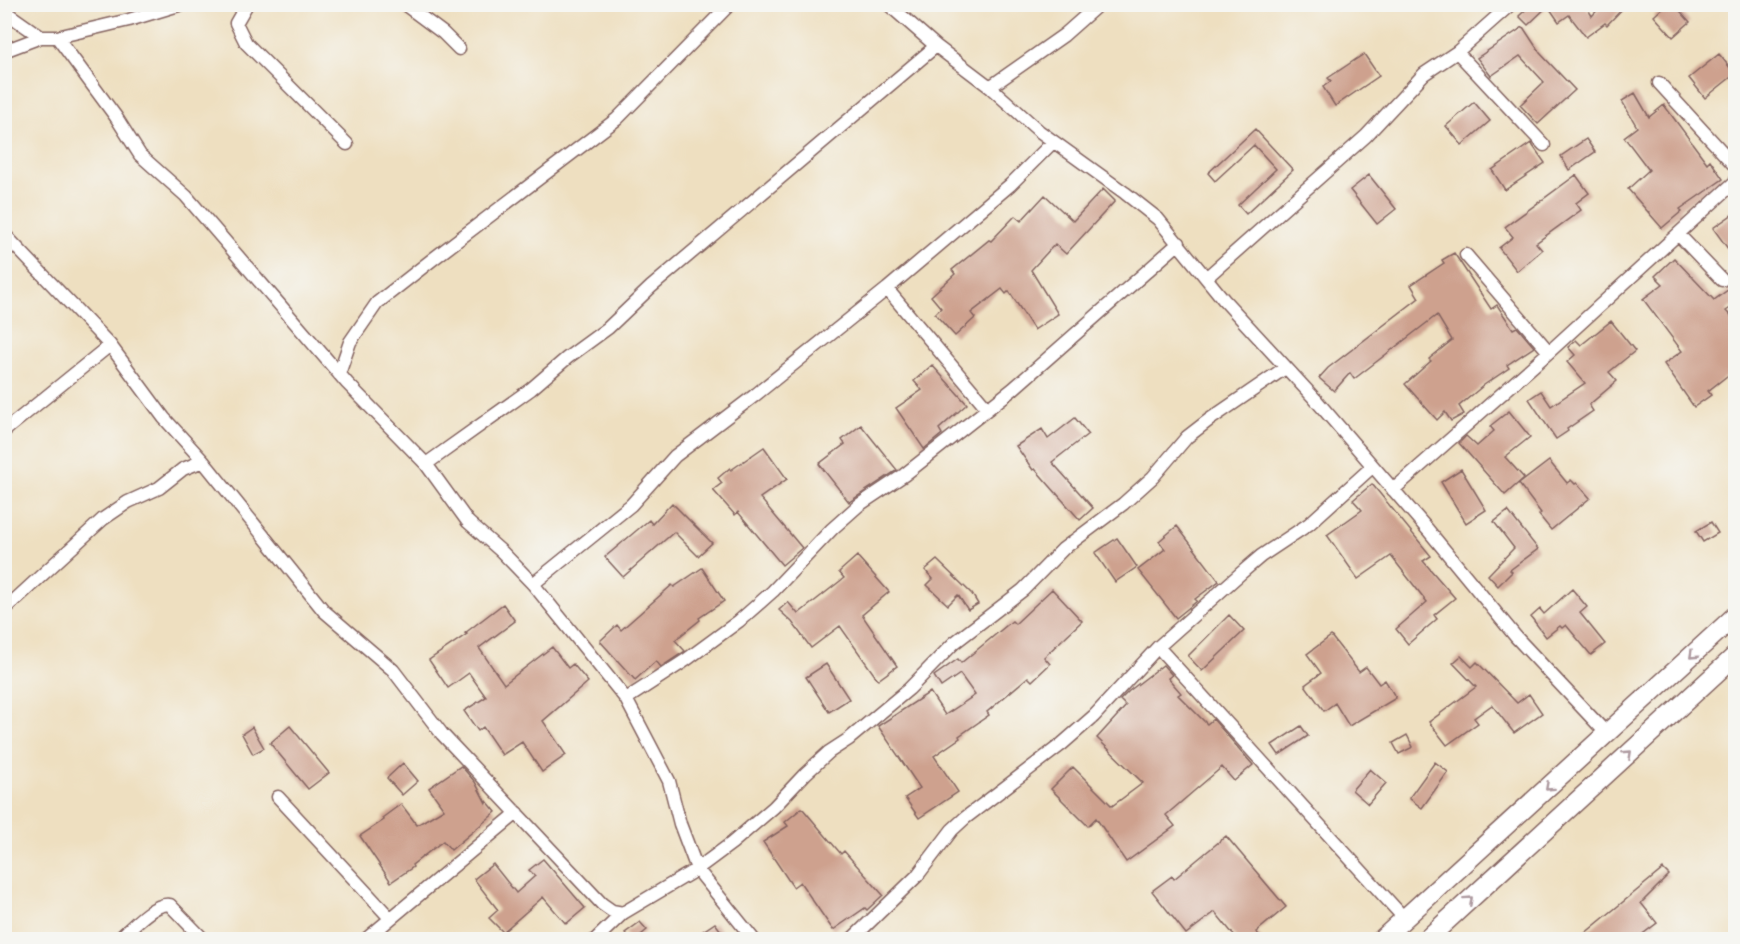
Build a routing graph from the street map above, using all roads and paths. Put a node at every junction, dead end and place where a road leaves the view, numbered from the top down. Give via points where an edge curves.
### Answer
1 (182, 4) edge
2 (247, 4) edge
3 (404, 4) edge
4 (730, 4) edge
5 (888, 4) edge
6 (1098, 4) edge
7 (1511, 4) edge
8 (4, 11) edge
9 (41, 37) junction
10 (57, 37) junction
11 (936, 46) junction
12 (459, 49) dead end
13 (4, 51) edge
14 (1457, 52) junction
15 (1659, 83) dead end
16 (990, 87) junction
17 (1053, 142) junction
18 (347, 144) dead end
19 (1544, 145) dead end
20 (1736, 167) edge
21 (1736, 182) edge
22 (4, 234) edge
23 (1678, 234) junction
24 (1179, 243) junction
25 (1466, 255) dead end
26 (1206, 278) junction
27 (1722, 280) dead end
28 (886, 289) junction
29 (111, 345) junction
30 (1549, 352) junction
31 (1284, 368) junction
32 (339, 374) junction
33 (988, 409) junction
34 (4, 431) edge
35 (204, 461) junction
36 (426, 464) junction
37 (1372, 467) junction
38 (1393, 490) junction
39 (533, 584) junction
40 (4, 610) edge
41 (1736, 615) edge
42 (1158, 647) junction
43 (1736, 655) edge
44 (626, 699) junction
45 (1607, 734) junction
46 (278, 797) dead end
47 (517, 813) junction
48 (697, 869) junction
49 (623, 913) junction
50 (390, 918) junction
51 (1404, 918) junction
52 (118, 939) edge
53 (204, 939) edge
54 (365, 939) edge
55 (595, 939) edge
56 (754, 939) edge
57 (851, 939) edge
58 (1380, 939) edge
59 (1426, 939) edge

1 - 10 street
2 - 18 street via 236,23 246,44
3 - 12 street
4 - 32 street via 617,119 377,303 350,342
5 - 11 street
6 - 16 street via 1064,34
7 - 14 street
8 - 9 street
9 - 10 street
9 - 13 street
10 - 32 street via 140,155 186,196
11 - 16 street
11 - 36 street via 651,287 608,328
14 - 19 street
14 - 26 street via 1424,74 1366,136
15 - 20 street
16 - 17 street
17 - 24 street via 1158,219
17 - 28 street via 1010,185
21 - 23 street
22 - 29 street
23 - 27 street
23 - 30 street
24 - 26 street
24 - 33 street
25 - 30 street
26 - 31 street
28 - 33 street
28 - 39 street via 675,456 631,505
29 - 34 street
29 - 35 street via 164,418
30 - 38 street
31 - 37 street
31 - 48 street via 1187,437 1130,497 1069,544 1023,590 954,643 909,689 829,752 762,817
32 - 36 street
33 - 44 street via 859,505 739,621
35 - 40 street via 103,519
35 - 47 street via 324,611 393,670 442,734
36 - 39 street via 468,522
37 - 38 street
37 - 42 street via 1309,524 1239,574
38 - 45 street via 1533,657
39 - 44 street
41 -> 45 main road
42 - 51 street
42 - 57 street via 1094,716 952,830 917,876
59 -> 43 main road
44 - 48 street via 669,781
45 -> 51 main road
46 - 50 street
47 - 49 street via 602,904
47 - 50 street
48 - 49 street
48 - 56 street
49 - 55 street
50 - 54 street
51 - 58 main road
52 - 53 street via 165,904

